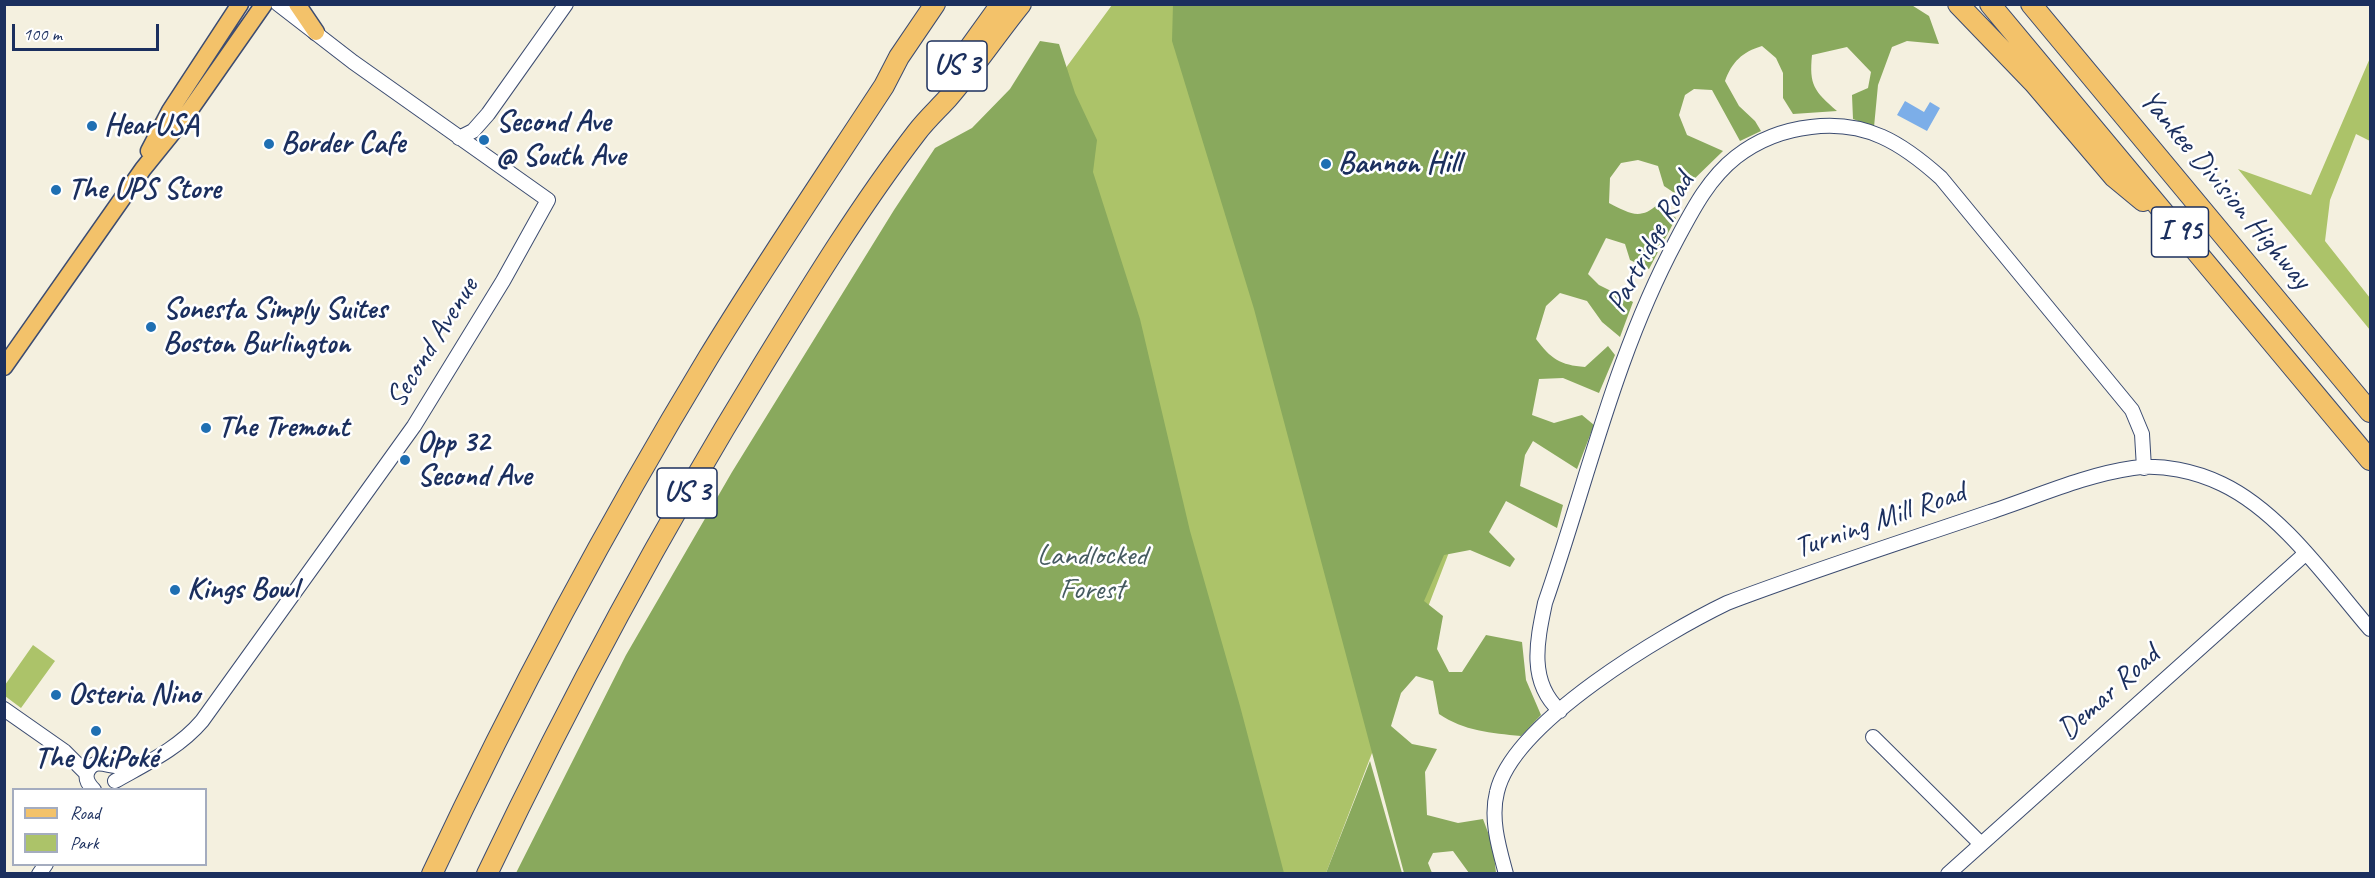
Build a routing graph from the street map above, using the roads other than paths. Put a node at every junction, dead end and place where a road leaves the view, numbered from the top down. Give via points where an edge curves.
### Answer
1 (240, 4) edge
2 (264, 4) edge
3 (278, 4) edge
4 (297, 4) edge
5 (566, 4) edge
6 (935, 4) edge
7 (945, 4) edge
8 (1001, 4) edge
9 (1021, 4) edge
10 (1958, 4) edge
11 (1990, 4) edge
12 (2032, 5) edge
13 (316, 32) junction
14 (884, 86) junction
15 (918, 130) junction
16 (459, 138) junction
17 (142, 169) junction
18 (2184, 236) junction
19 (4, 367) edge
20 (2370, 412) edge
21 (2370, 460) edge
22 (2144, 468) junction
23 (2305, 554) junction
24 (2370, 629) edge
25 (4, 709) edge
26 (1560, 711) junction
27 (1872, 736) dead end
28 (109, 765) junction
29 (144, 765) junction
30 (91, 781) edge
31 (112, 785) edge
32 (1981, 844) junction
33 (432, 873) edge
34 (487, 873) edge
35 (1506, 873) edge
36 (1948, 873) edge

1 - 17 main road via 170,111
2 - 17 main road via 185,117
3 - 13 street, Second Avenue
4 - 13 main road
5 - 16 street via 488,114 473,131
6 - 14 highway, US 3
7 - 14 highway
8 - 15 highway, US 3 via 939,90
9 - 15 highway via 949,97
10 - 18 highway via 2034,83 2114,177
11 - 18 highway, Yankee Division Highway / I 95
12 - 20 highway, Yankee Division Highway / I 95
13 - 16 street, Second Avenue
14 - 33 highway, US 3 via 748,295 636,480 533,669
15 - 34 highway, US 3 via 805,298 699,471 600,647
16 - 29 street, Second Avenue via 548,200 449,370 390,460 202,721 175,747
17 - 19 main road
18 - 21 highway, Yankee Division Highway / I 95
22 - 23 street, Turning Mill Road via 2188,472 2222,484 2252,502
22 - 26 street, Turning Mill Road via 2073,483 1727,603 1621,663
22 - 26 street, Partridge Road via 2144,441 2132,410 1941,178 1910,151 1881,135 1842,126 1817,126 1755,144 1736,157 1706,190 1636,324 1538,633 1538,671 1547,696
23 - 24 street, Turning Mill Road
23 - 32 street, Demar Road
25 - 30 street via 64,752
26 - 35 street, Turning Mill Road via 1503,774 1496,793 1498,843
27 - 32 street
28 - 29 street
28 - 30 street via 102,762
28 - 31 street via 115,772
29 - 31 street, Second Avenue
32 - 36 street, Demar Road

